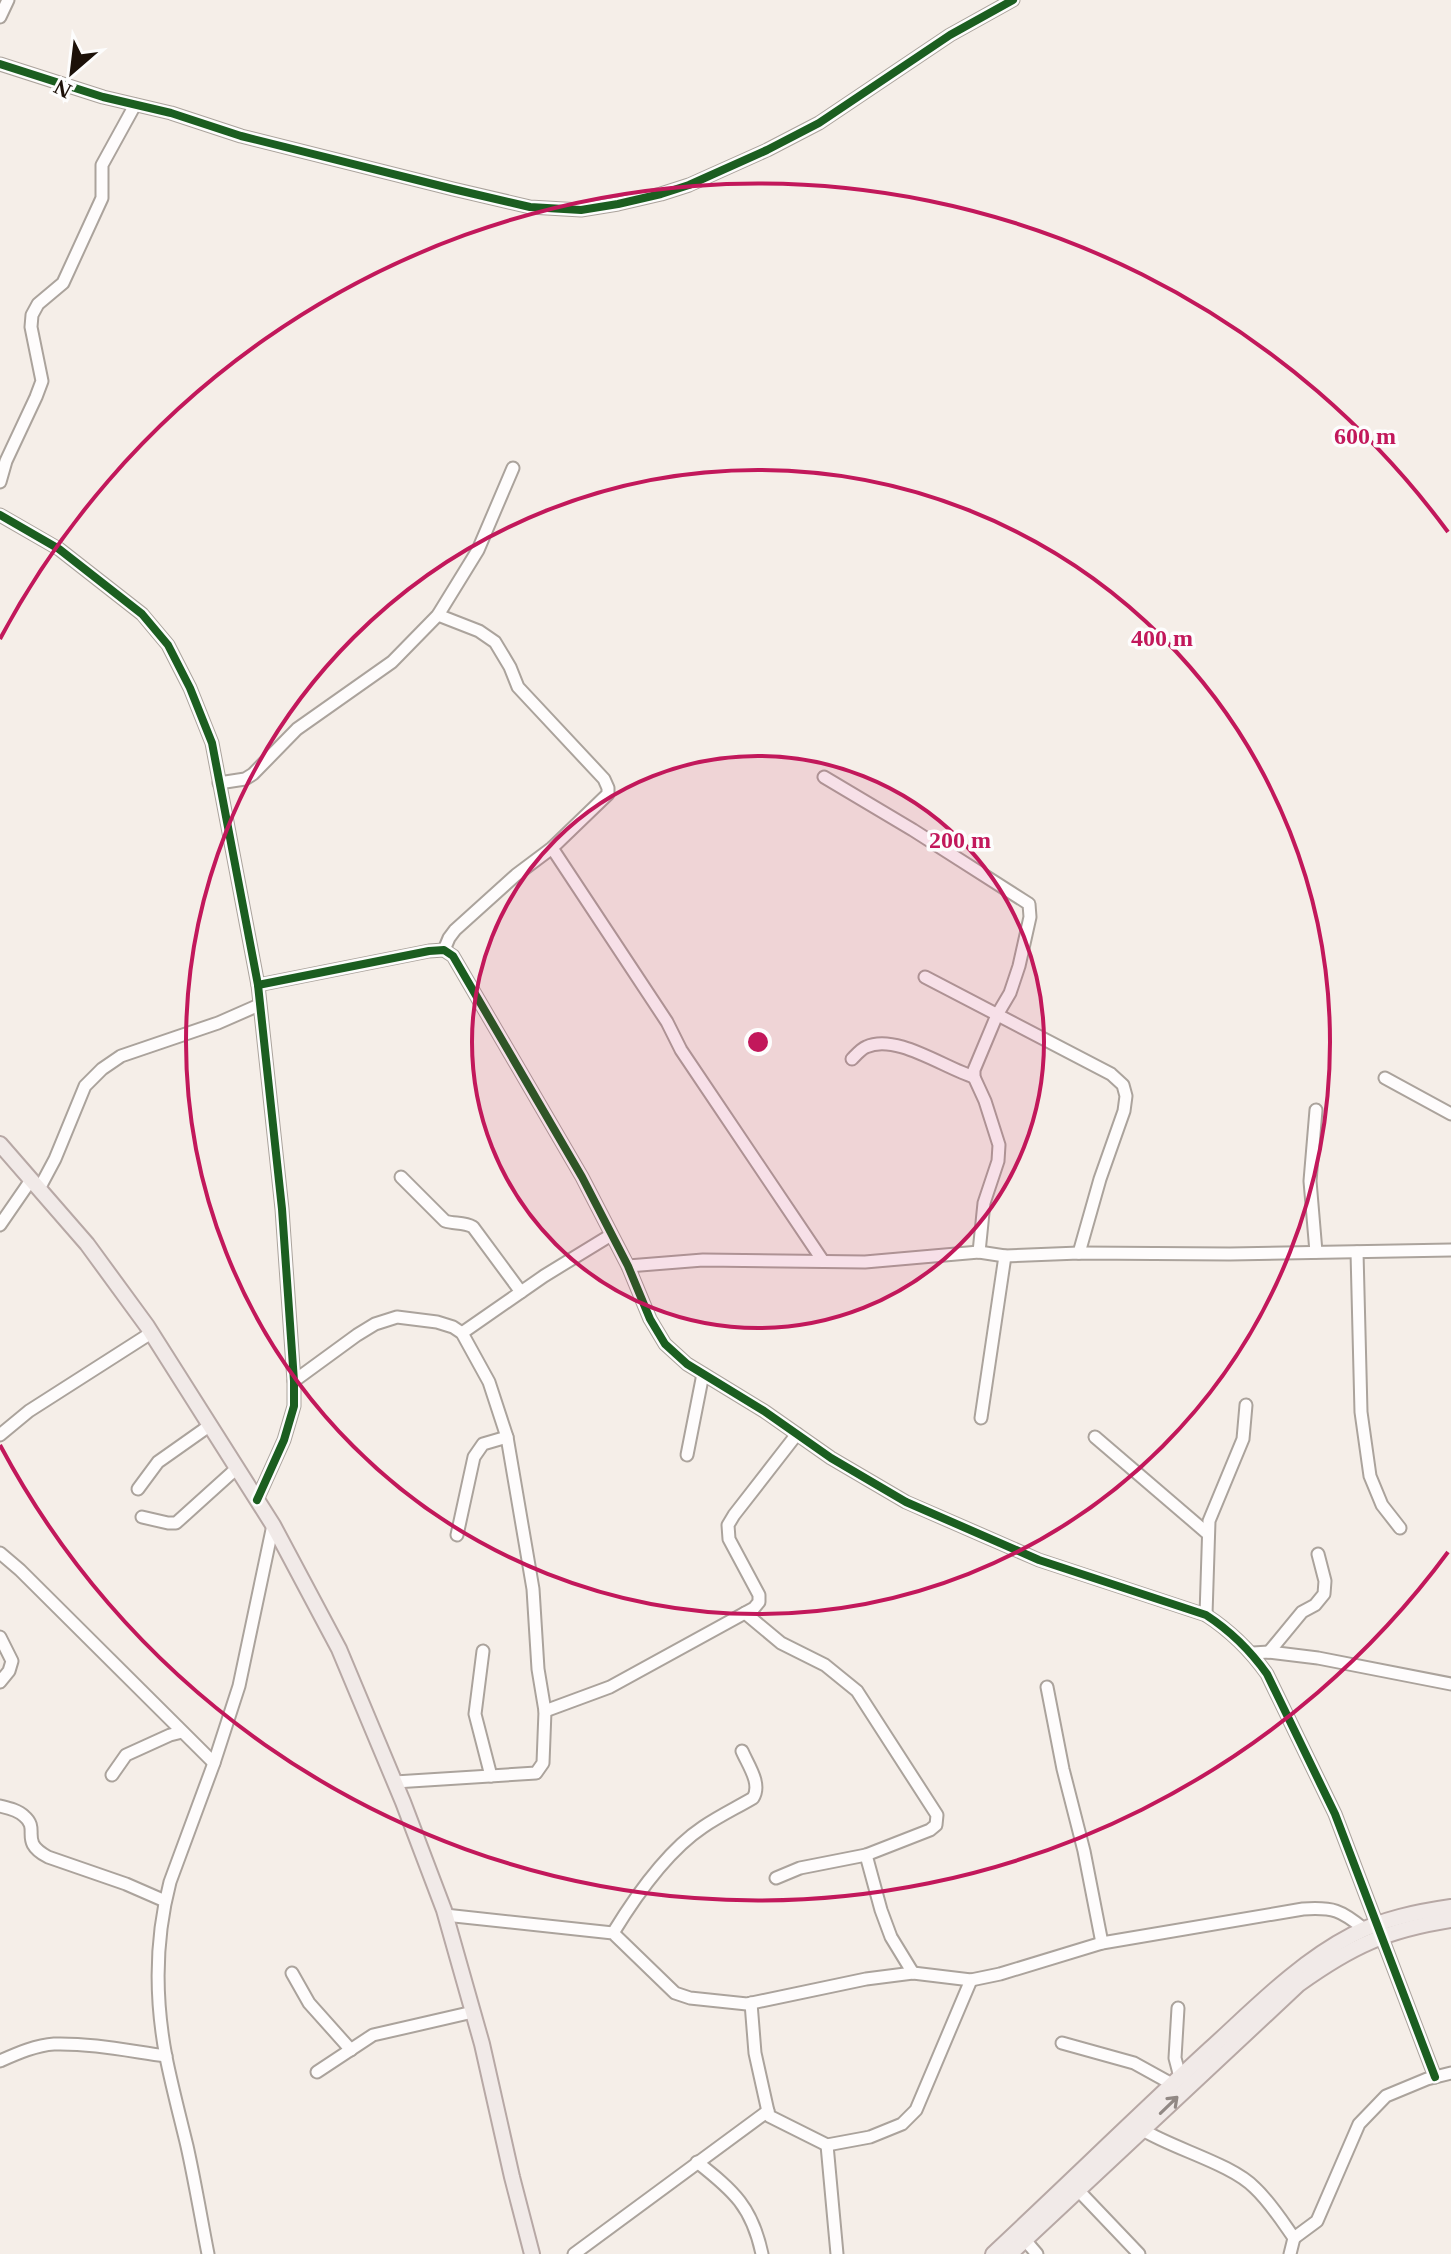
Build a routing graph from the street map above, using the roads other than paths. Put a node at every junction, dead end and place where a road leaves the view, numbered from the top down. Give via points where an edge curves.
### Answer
1 (8, 0) edge
2 (1013, 0) edge
3 (0, 17) edge
4 (0, 64) edge
5 (135, 105) junction
6 (513, 468) dead end
7 (0, 482) edge
8 (0, 515) edge
9 (438, 615) junction
10 (824, 777) dead end
11 (219, 783) junction
12 (552, 848) junction
13 (444, 950) junction
14 (925, 977) dead end
15 (258, 985) junction
16 (259, 1005) junction
17 (997, 1015) junction
18 (852, 1059) dead end
19 (974, 1077) junction
20 (1385, 1078) dead end
21 (1316, 1110) dead end
22 (1451, 1114) edge
23 (0, 1144) edge
24 (401, 1177) dead end
25 (35, 1184) junction
26 (0, 1225) edge
27 (611, 1235) junction
28 (1451, 1250) edge
29 (979, 1252) junction
30 (1316, 1252) junction
31 (1357, 1252) junction
32 (1079, 1253) junction
33 (1005, 1256) junction
34 (823, 1261) junction
35 (628, 1266) junction
36 (521, 1292) junction
37 (151, 1333) junction
38 (462, 1333) junction
39 (703, 1374) junction
40 (294, 1381) junction
41 (1246, 1405) dead end
42 (981, 1418) dead end
43 (209, 1426) junction
44 (797, 1434) junction
45 (0, 1435) edge
46 (507, 1437) junction
47 (1095, 1437) dead end
48 (687, 1455) dead end
49 (237, 1468) junction
50 (138, 1489) dead end
51 (257, 1500) junction
52 (142, 1517) dead end
53 (273, 1525) junction
54 (1400, 1528) dead end
55 (1207, 1533) junction
56 (457, 1535) dead end
57 (0, 1553) edge
58 (1318, 1554) dead end
59 (745, 1613) junction
60 (1206, 1615) junction
61 (0, 1637) edge
62 (483, 1651) dead end
63 (1269, 1652) junction
64 (1253, 1653) junction
65 (0, 1682) edge
66 (1451, 1684) edge
67 (1047, 1687) dead end
68 (545, 1711) junction
69 (182, 1732) junction
70 (742, 1751) dead end
71 (214, 1763) junction
72 (112, 1775) dead end
73 (491, 1776) junction
74 (395, 1782) junction
75 (0, 1806) edge
76 (866, 1855) junction
77 (776, 1878) dead end
78 (165, 1901) junction
79 (1451, 1907) edge
80 (445, 1915) junction
81 (1451, 1920) edge
82 (1364, 1929) junction
83 (1380, 1930) junction
84 (613, 1933) junction
85 (1102, 1943) junction
86 (292, 1973) dead end
87 (913, 1973) junction
88 (971, 1980) junction
89 (751, 2003) junction
90 (1178, 2008) dead end
91 (473, 2012) junction
92 (1062, 2043) dead end
93 (351, 2050) junction
94 (166, 2056) junction
95 (0, 2061) edge
96 (317, 2072) dead end
97 (1451, 2073) edge
98 (1435, 2077) junction
99 (1176, 2080) junction
100 (768, 2111) junction
101 (1143, 2130) junction
102 (827, 2145) junction
103 (697, 2162) junction
104 (1078, 2190) junction
105 (1294, 2238) junction
106 (1025, 2240) junction
107 (208, 2254) edge
108 (532, 2254) edge
109 (574, 2254) edge
110 (762, 2254) edge
111 (837, 2254) edge
112 (993, 2254) edge
113 (1010, 2254) edge
114 (1037, 2254) edge
115 (1139, 2254) edge
116 (1290, 2254) edge

1 - 3 street
2 - 5 street via 950,35 819,123 767,150 689,185 581,210 530,207 453,189
4 - 5 street
5 - 7 street via 102,165 102,198 63,283 32,315 42,381
6 - 9 street via 478,550
8 - 11 street via 59,549 111,588 168,645 212,743
9 - 11 street via 392,662 297,729 253,774
9 - 12 street via 495,642 518,687 607,783 608,794
10 - 17 street via 1029,904 1019,966
11 - 15 street
12 - 13 street via 471,915
12 - 34 street
13 - 15 street
13 - 27 street via 459,966
14 - 17 street
15 - 16 street
16 - 25 street via 121,1056 102,1069 85,1086 55,1159
16 - 40 street
17 - 19 street
17 - 32 street via 1123,1085 1124,1111
18 - 19 street via 866,1047 888,1043
19 - 29 street via 999,1145 984,1203
20 - 22 street
21 - 30 street via 1310,1181
23 - 25 main road
24 - 36 street via 445,1221 473,1227
25 - 26 street
25 - 37 main road via 87,1244
27 - 35 street
27 - 36 street
28 - 31 street
29 - 33 street
29 - 34 street
30 - 31 street
30 - 32 street
31 - 54 street via 1361,1412 1370,1476 1382,1505
32 - 33 street
33 - 42 street
34 - 35 street via 703,1260
35 - 39 street via 665,1344
36 - 38 street
37 - 43 main road
37 - 45 street
38 - 40 street via 437,1322 397,1317 357,1335
38 - 46 street via 489,1382
39 - 44 street
39 - 48 street
40 - 51 street via 294,1406 284,1440
41 - 55 street via 1243,1439
43 - 49 main road
43 - 50 street via 158,1462
44 - 59 street via 728,1525 729,1539 759,1595 759,1602
44 - 60 street via 906,1502 961,1527 1039,1560
46 - 56 street via 483,1444 474,1457
46 - 68 street via 533,1589
47 - 55 street
49 - 51 main road
49 - 52 street via 176,1523
51 - 53 main road
53 - 71 street via 239,1686
53 - 74 main road via 339,1649
55 - 60 street
57 - 69 street
58 - 63 street via 1324,1594
59 - 68 street via 610,1687
59 - 76 street via 781,1643 825,1665 857,1691 937,1815 930,1830
60 - 64 street
61 - 65 street via 12,1661
62 - 73 street via 475,1714
63 - 64 street
63 - 66 street
64 - 83 street via 1335,1814
67 - 85 street
68 - 73 street via 540,1769
69 - 71 street
69 - 72 street via 126,1755
70 - 84 street via 757,1786 753,1798 701,1828 672,1853
71 - 78 street
73 - 74 street
74 - 80 main road
75 - 78 street via 28,1819 36,1851
76 - 77 street
76 - 87 street via 891,1937
78 - 94 street via 158,1960
79 - 83 main road via 1419,1911
80 - 84 street
80 - 91 main road
81 - 83 main road
82 - 83 main road
82 - 85 street via 1345,1913 1327,1907
82 - 99 main road via 1297,1971
83 - 98 street
101 -> 83 main road via 1299,1984
84 - 89 street via 675,1993
85 - 88 street
86 - 93 street via 309,2003
87 - 88 street
87 - 89 street
88 - 102 street via 916,2110 902,2124 870,2137
89 - 100 street
90 - 99 street
91 - 93 street via 373,2035
91 - 108 main road
92 - 99 street
93 - 96 street
94 - 95 street via 51,2044
94 - 107 street
97 - 98 street
98 - 105 street via 1386,2096 1359,2124 1317,2221
99 - 112 main road
100 - 102 street
100 - 103 street
101 - 104 main road
101 - 105 street via 1254,2186
102 - 111 street
103 - 109 street
103 - 110 street via 744,2205
104 - 106 main road
104 - 115 street
105 - 116 street
106 - 113 main road
106 - 114 street

